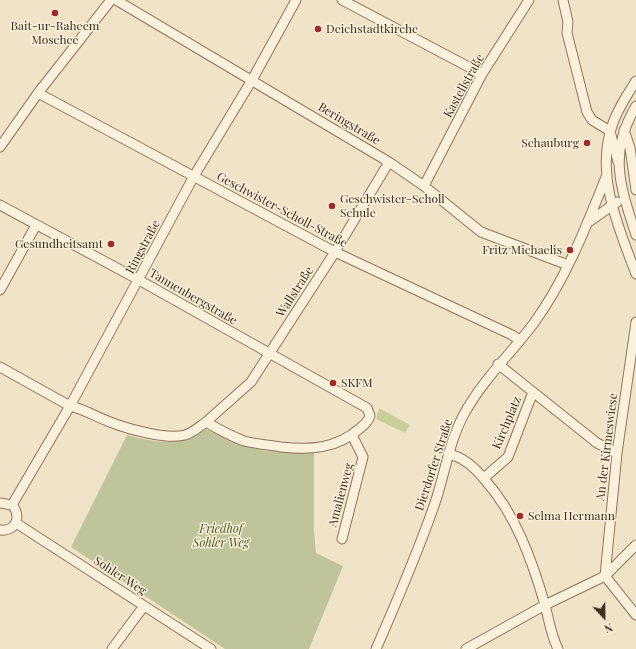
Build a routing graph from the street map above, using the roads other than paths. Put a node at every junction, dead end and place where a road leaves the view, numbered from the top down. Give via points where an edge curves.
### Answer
1 (111, 0) edge
2 (116, 0) edge
3 (296, 0) edge
4 (342, 0) edge
5 (528, 0) edge
6 (563, 0) edge
7 (482, 74) junction
8 (252, 80) junction
9 (636, 81) edge
10 (38, 93) junction
11 (636, 106) edge
12 (624, 130) junction
13 (610, 131) junction
14 (0, 147) edge
15 (389, 162) junction
16 (618, 162) junction
17 (194, 176) junction
18 (606, 177) junction
19 (424, 186) junction
20 (636, 190) edge
21 (622, 192) junction
22 (0, 205) edge
23 (613, 206) junction
24 (589, 222) junction
25 (36, 225) junction
26 (636, 235) edge
27 (335, 252) junction
28 (632, 257) edge
29 (568, 265) junction
30 (636, 274) edge
31 (139, 280) junction
32 (0, 290) edge
33 (636, 322) edge
34 (519, 340) junction
35 (268, 354) junction
36 (498, 364) junction
37 (0, 367) edge
38 (533, 392) junction
39 (70, 406) junction
40 (206, 422) junction
41 (352, 435) junction
42 (617, 453) junction
43 (448, 454) junction
44 (484, 478) junction
45 (0, 503) edge
46 (12, 505) junction
47 (16, 523) junction
48 (0, 530) edge
49 (342, 539) dead end
50 (636, 544) edge
51 (605, 576) junction
52 (545, 605) junction
53 (144, 606) junction
54 (636, 615) edge
55 (112, 649) edge
56 (210, 649) edge
57 (376, 649) edge
58 (466, 649) edge
59 (558, 649) edge

1 - 10 street
2 - 8 street, Beringstraße
3 - 8 street, Ringstraße
4 - 7 street
5 - 7 street, Kastellstraße
6 - 13 street via 568,22 567,33 587,112 592,120
7 - 19 street, Kastellstraße
8 - 15 street, Beringstraße
8 - 17 street, Ringstraße
9 - 13 street
10 - 14 street
10 - 17 street, Geschwister-Scholl-Straße
11 - 12 street
12 - 16 street
12 - 20 street via 630,148
13 - 16 street
13 - 18 street via 605,158
15 - 19 street, Beringstraße
15 - 27 street, Wallstraße
16 - 21 street
17 - 27 street, Geschwister-Scholl-Straße
17 - 31 street, Ringstraße
18 - 23 street
18 - 24 street, Dierdorfer Straße
19 - 29 street, Beringstraße via 481,232
21 - 23 street, Dierdorfer Straße
21 - 26 street
22 - 25 street, Tannenbergstraße
23 - 24 street, Dierdorfer Straße via 598,213
23 - 28 street
24 - 29 street, Dierdorfer Straße
25 - 31 street, Tannenbergstraße
25 - 32 street
27 - 34 street, Geschwister-Scholl-Straße
27 - 35 street, Wallstraße
28 - 30 street
29 - 34 street, Dierdorfer Straße via 544,308
31 - 35 street, Tannenbergstraße
31 - 39 street, Ringstraße
33 - 42 street, An der Kirmeswiese
34 - 36 street, Dierdorfer Straße
35 - 40 street, Wallstraße via 251,382
35 - 41 street, Tannenbergstraße via 366,408 370,416 368,421
36 - 38 street
36 - 43 street, Dierdorfer Straße via 464,414
37 - 39 street, Wallstraße
38 - 42 street via 597,443
38 - 44 street, Kirchplatz via 508,457
39 - 40 street, Wallstraße via 136,430 174,436 194,431
39 - 46 street, Ringstraße
40 - 41 street via 245,441 302,449 322,448
41 - 49 street, Amalienweg via 363,457
42 - 51 street, An der Kirmeswiese
43 - 44 street via 462,458
43 - 57 street, Dierdorfer Straße via 431,513
44 - 52 street via 513,519
45 - 46 street
46 - 47 street via 17,513
47 - 48 street via 9,530
47 - 53 street, Sohler Weg
50 - 51 street
51 - 52 street
51 - 54 street
52 - 58 street
52 - 59 street
53 - 55 street
53 - 56 street, Sohler Weg

